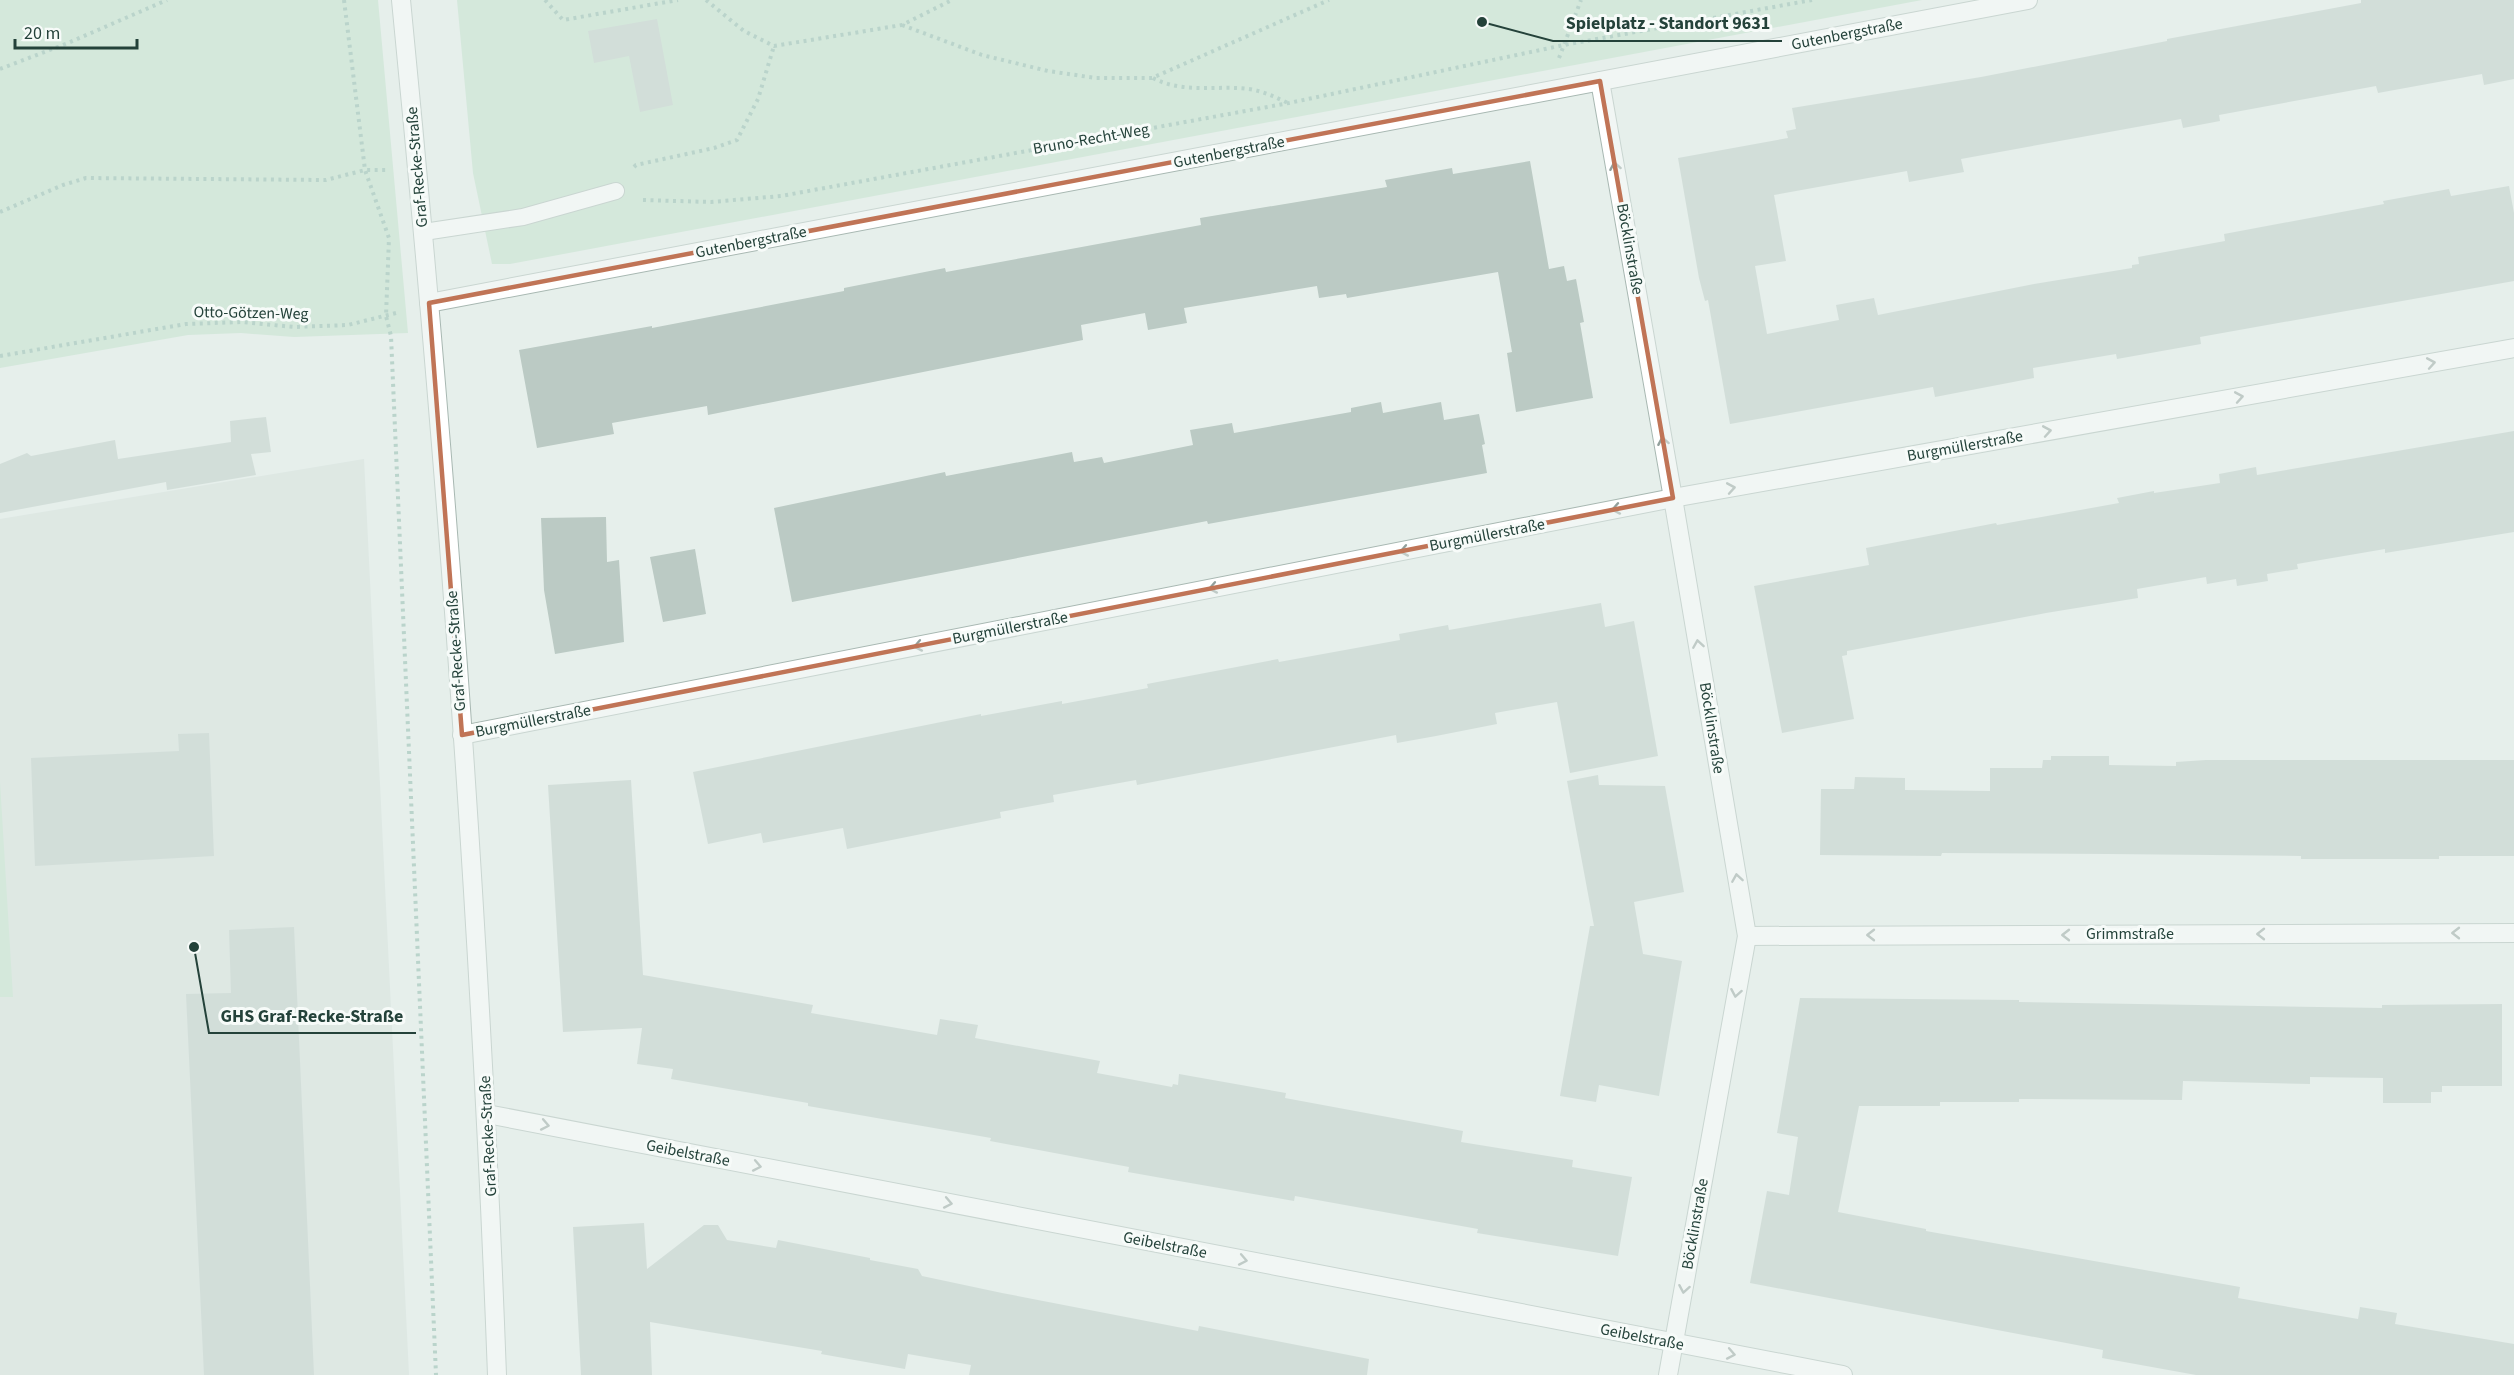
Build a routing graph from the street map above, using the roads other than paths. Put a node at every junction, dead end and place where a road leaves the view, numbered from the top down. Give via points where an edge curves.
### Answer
1 (401, 0) edge
2 (2028, 0) edge
3 (1600, 81) junction
4 (616, 191) road end
5 (424, 232) junction
6 (429, 303) junction
7 (2514, 348) edge
8 (1673, 498) junction
9 (462, 735) junction
10 (2514, 933) edge
11 (1747, 936) junction
12 (487, 1114) junction
13 (1674, 1343) junction
14 (497, 1375) edge
15 (1668, 1375) edge
16 (1843, 1375) edge

1 - 5 street, Graf-Recke-Straße
2 - 3 street, Gutenbergstraße
3 - 6 street, Gutenbergstraße
8 -> 3 street, Böcklinstraße
4 - 5 lane via 523,217
5 - 6 street, Graf-Recke-Straße
6 - 9 street, Graf-Recke-Straße
8 -> 7 street, Burgmüllerstraße
8 -> 9 street, Burgmüllerstraße
11 -> 8 street, Böcklinstraße
9 - 12 street, Graf-Recke-Straße
10 -> 11 street, Grimmstraße
11 -> 13 street, Böcklinstraße
12 -> 13 street, Geibelstraße
12 - 14 street, Graf-Recke-Straße
13 - 15 street, Böcklinstraße
13 -> 16 street, Geibelstraße

